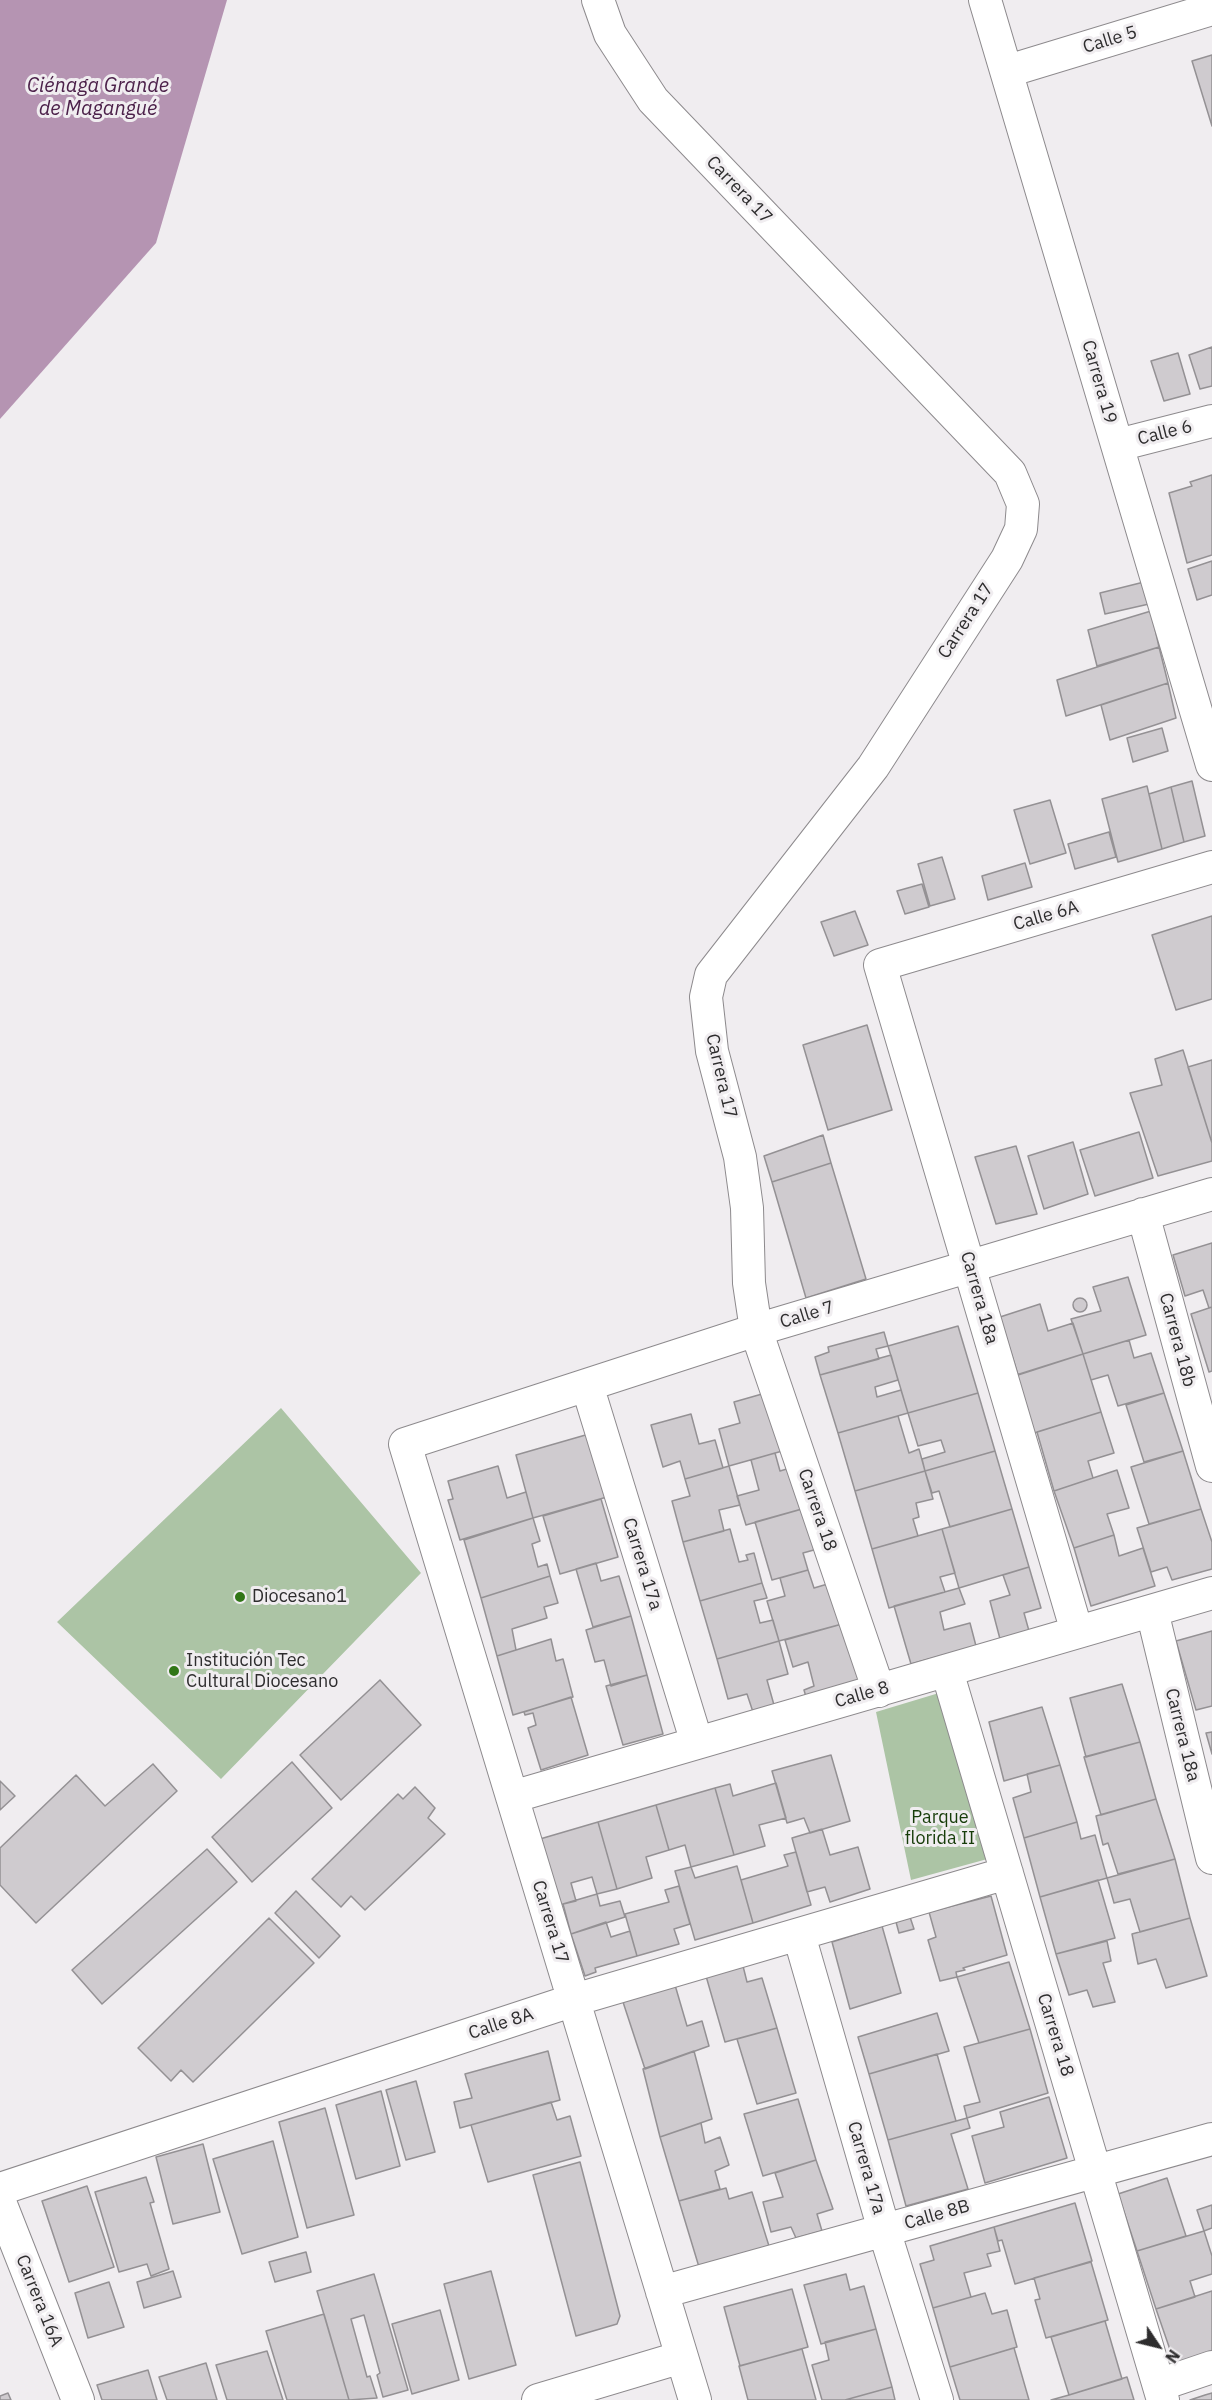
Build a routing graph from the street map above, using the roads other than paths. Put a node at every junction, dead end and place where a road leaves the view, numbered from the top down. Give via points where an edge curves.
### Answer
1 (598, 0) edge
2 (985, 0) edge
3 (1212, 9) edge
4 (1008, 71) junction
5 (1212, 422) edge
6 (1118, 445) junction
7 (1212, 765) edge
8 (1212, 867) edge
9 (880, 965) joint
10 (1212, 1194) edge
11 (1143, 1214) junction
12 (969, 1266) junction
13 (756, 1330) junction
14 (587, 1385) junction
15 (405, 1444) joint
16 (1212, 1466) edge
17 (1212, 1593) edge
18 (1152, 1611) junction
19 (1077, 1632) junction
20 (947, 1671) junction
21 (879, 1691) junction
22 (697, 1743) junction
23 (512, 1797) junction
24 (1206, 1809) edge
25 (1212, 1858) edge
26 (1007, 1873) junction
27 (799, 1935) junction
28 (574, 2000) junction
29 (1212, 2139) edge
30 (1095, 2171) junction
31 (0, 2189) edge
32 (0, 2202) edge
33 (884, 2230) junction
34 (662, 2292) junction
35 (682, 2357) junction
36 (1212, 2367) edge
37 (1161, 2392) edge
38 (78, 2400) edge
39 (538, 2400) edge
40 (695, 2400) edge
41 (938, 2400) edge

1 - 13 street, Carrera 17 via 610,34 653,100 1010,473 1023,504 1021,529 1006,559 873,767 711,975 706,997 712,1051 740,1157
2 - 4 street, Carrera 19
3 - 4 street, Calle 5
4 - 6 street, Carrera 19
5 - 6 street, Calle 6
6 - 7 street, Carrera 19
8 - 9 street, Calle 6A
9 - 12 street, Carrera 18a
10 - 11 street, Calle 7
11 - 12 street, Calle 7
11 - 16 street, Carrera 18b
12 - 13 street, Calle 7
12 - 19 street, Carrera 18a
13 - 14 street, Calle 7
13 - 21 street, Carrera 18
14 - 15 street, Calle 7
14 - 22 street, Carrera 17a
15 - 23 street, Carrera 17
17 - 18 street, Calle 8
18 - 19 street, Calle 8
18 - 24 street, Carrera 18a
19 - 20 street, Calle 8
20 - 21 street, Calle 8
20 - 26 street, Carrera 18
21 - 22 street, Calle 8
22 - 23 street, Calle 8
23 - 28 street, Carrera 17
24 - 25 street, Carrera 18a
26 - 27 street, Calle 8A
26 - 30 street, Carrera 18
27 - 28 street, Calle 8A
27 - 33 street, Carrera 17a
28 - 31 street, Calle 8A
28 - 34 street, Carrera 17
29 - 30 street, Calle 8B
30 - 33 street, Calle 8B
30 - 37 street, Carrera 18
32 - 38 street, Carrera 16A
33 - 34 street, Calle 8B
33 - 41 street, Carrera 17a
34 - 35 street, Carrera 17
35 - 39 street
35 - 40 street, Carrera 17
36 - 37 street

